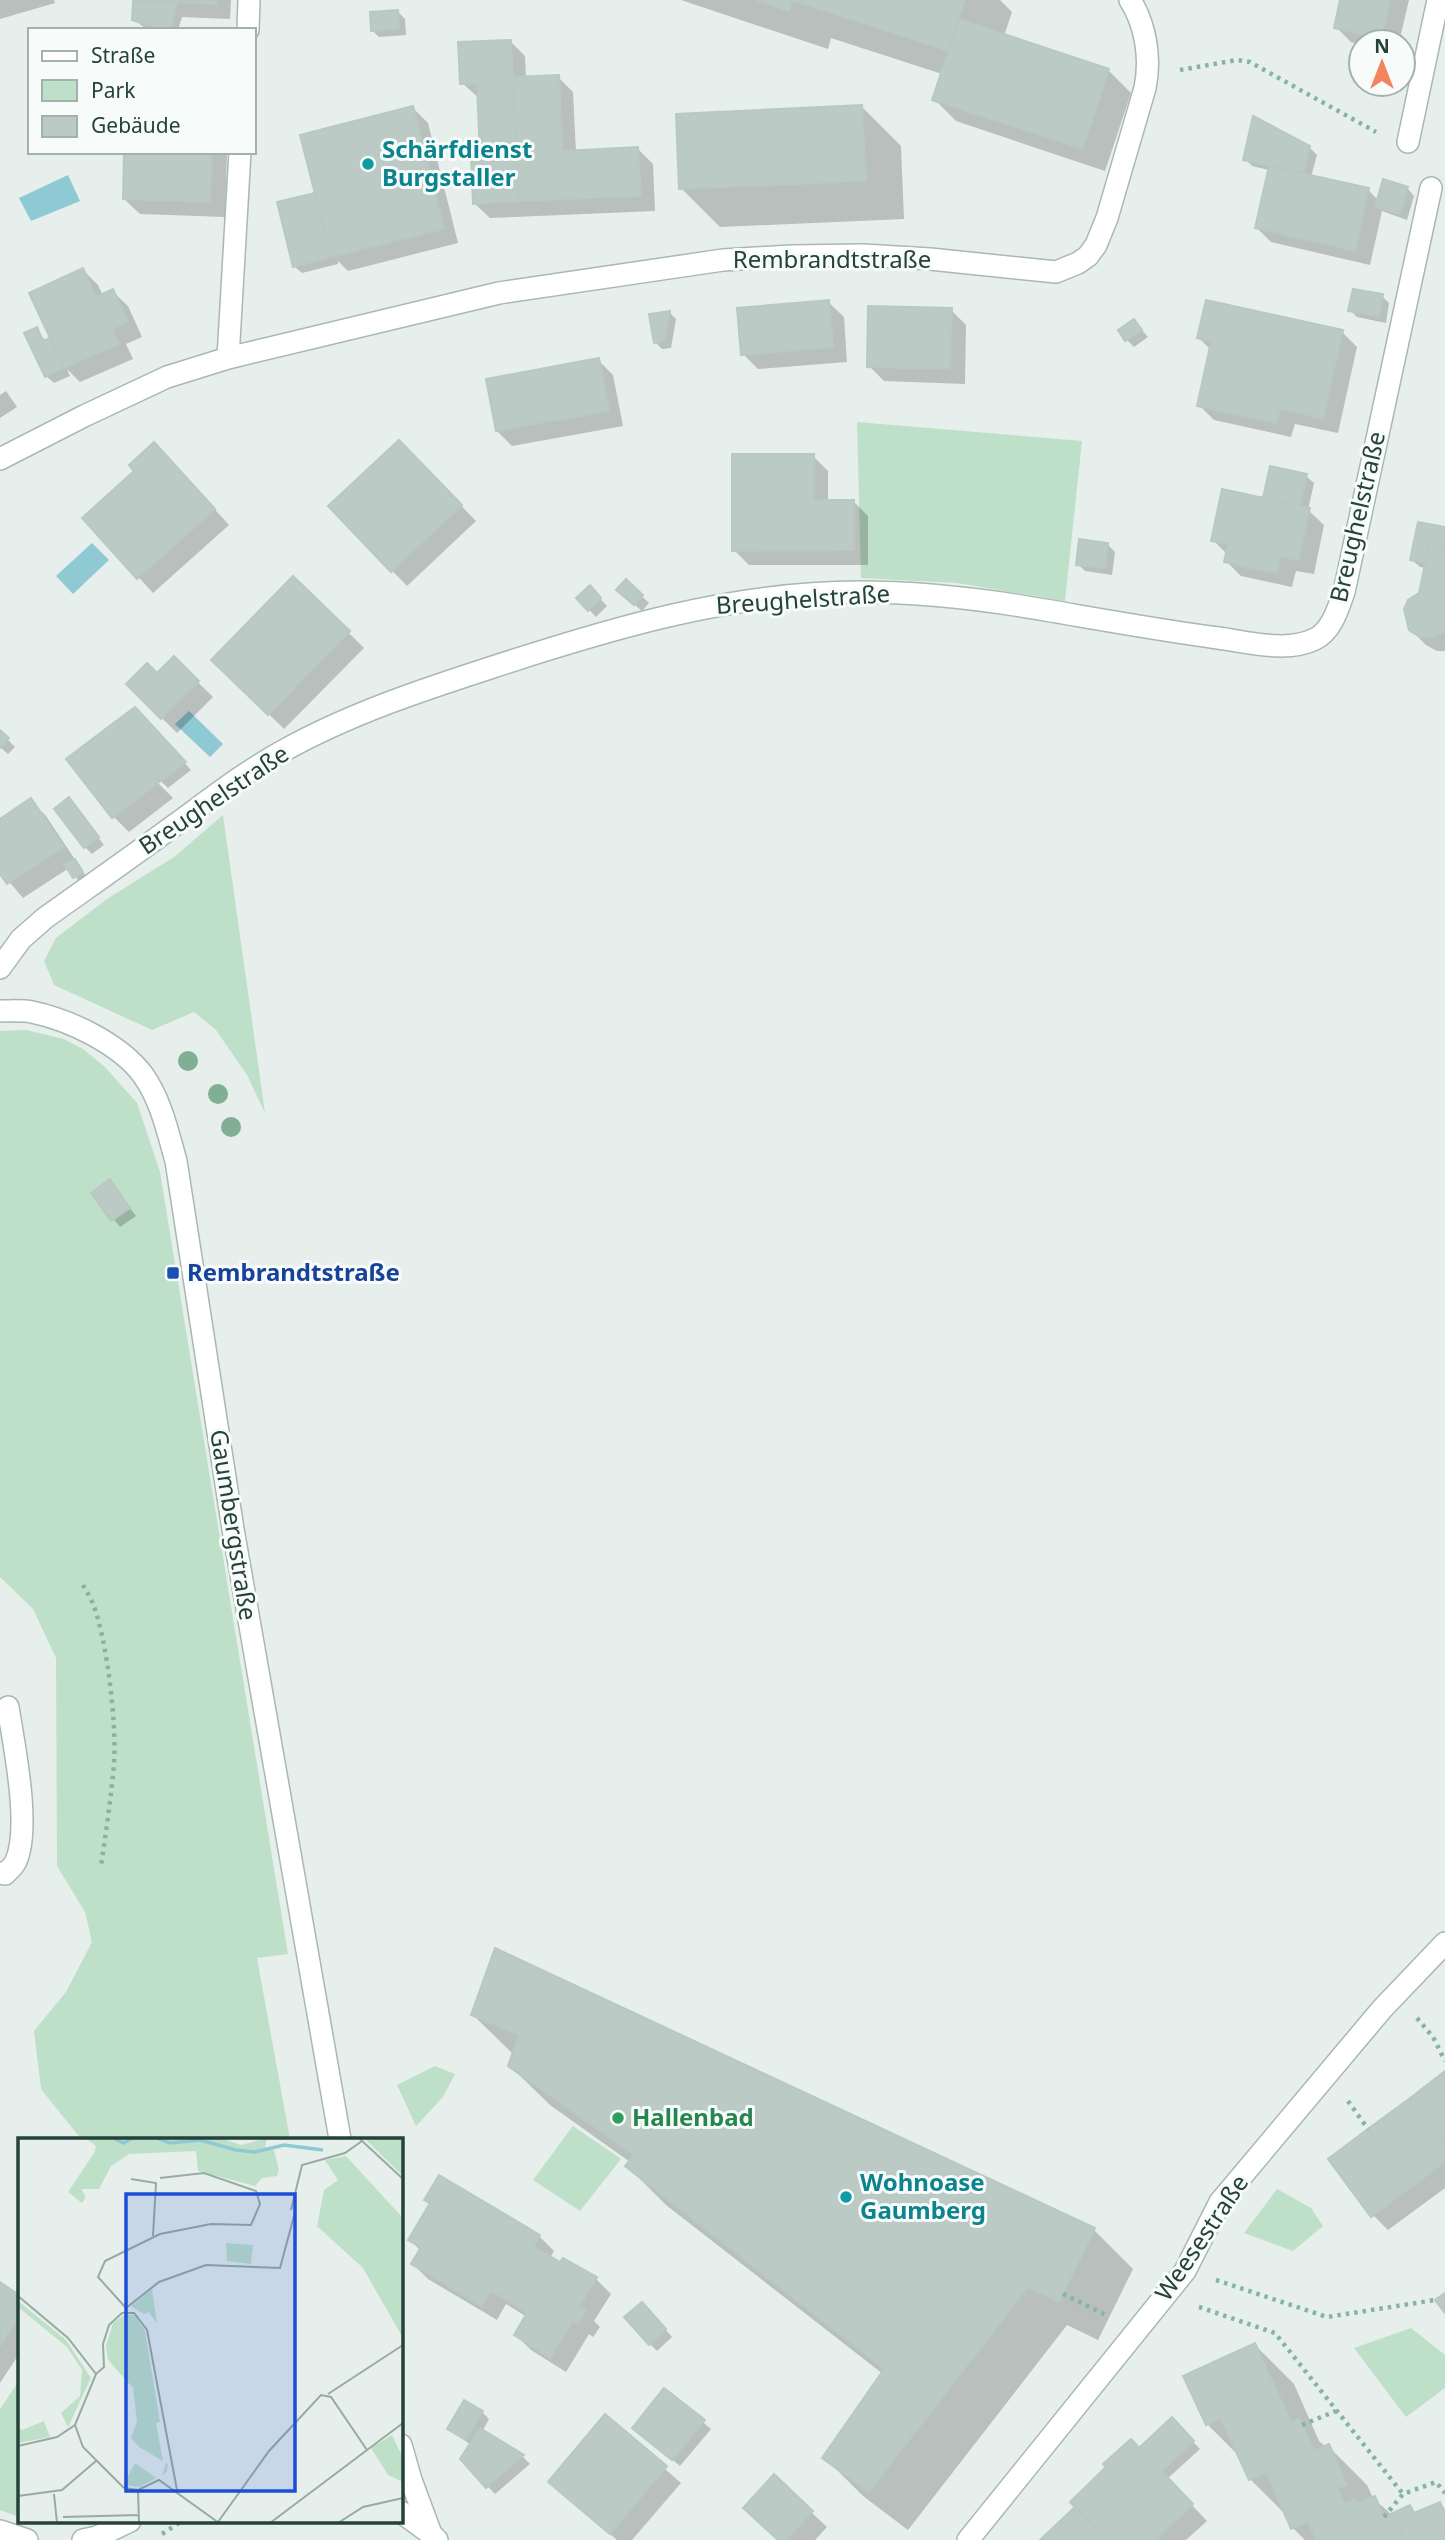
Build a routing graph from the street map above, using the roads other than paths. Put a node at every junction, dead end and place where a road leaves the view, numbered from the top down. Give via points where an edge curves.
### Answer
1 (250, 0) edge
2 (1130, 0) edge
3 (1438, 0) edge
4 (248, 28) edge
5 (1408, 142) road end
6 (240, 154) edge
7 (1431, 188) dead end
8 (228, 358) junction
9 (0, 459) edge
10 (0, 968) edge
11 (0, 1011) edge
12 (8, 1707) dead end
13 (0, 1874) edge
14 (1445, 1943) edge
15 (340, 2138) edge
16 (402, 2448) edge
17 (402, 2513) edge
18 (128, 2522) edge
19 (0, 2531) edge
20 (434, 2537) edge
21 (93, 2539) edge
22 (27, 2540) edge
23 (968, 2540) edge

1 - 4 street
2 - 8 street, Rembrandtstraße via 1144,37 1149,70 1096,245 1067,269 1056,272 863,255 723,260 499,293
3 - 5 street
6 - 8 street
7 - 10 street, Breughelstraße via 1344,592 1333,621 1319,638 1296,645 1265,644 910,593 747,600 682,611 574,640 404,696 284,750 45,918
8 - 9 street, Rembrandtstraße via 167,377
11 - 15 street, Gaumbergstraße via 30,1012 94,1035 143,1075 163,1114 176,1161 231,1520
12 - 13 street via 21,1822 15,1864
14 - 23 street, Weesestraße via 1382,2008 1220,2202 1185,2271
16 - 20 street
17 - 20 street
18 - 21 street
19 - 22 street

